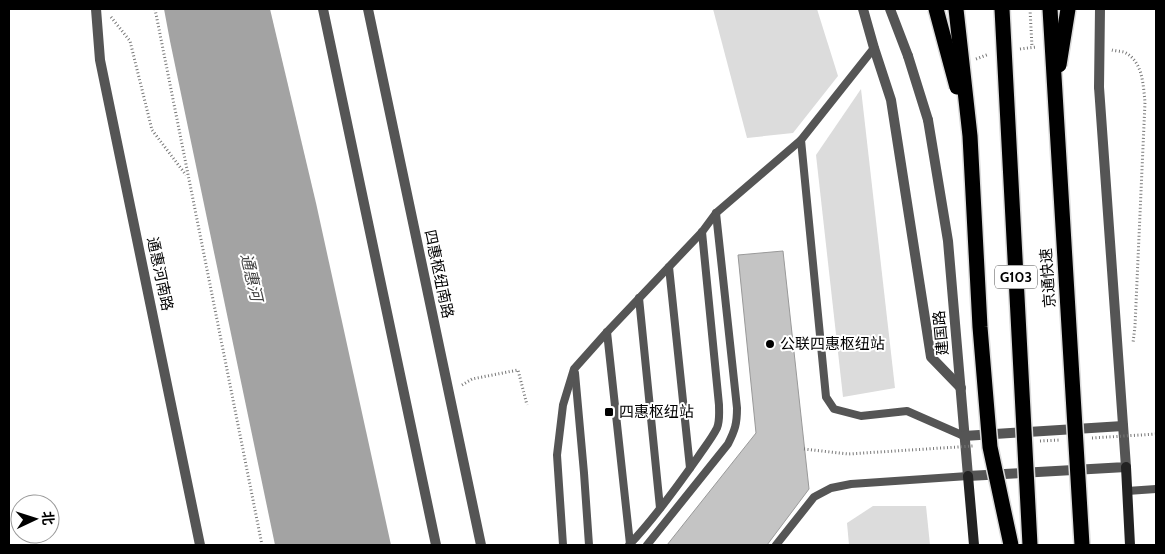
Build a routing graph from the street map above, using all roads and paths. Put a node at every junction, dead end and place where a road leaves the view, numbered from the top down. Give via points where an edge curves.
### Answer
1 (96, 9) edge
2 (154, 9) edge
3 (323, 9) edge
4 (368, 9) edge
5 (862, 9) edge
6 (890, 9) edge
7 (936, 9) edge
8 (956, 9) edge
9 (1002, 9) edge
10 (1030, 9) edge
11 (1050, 9) edge
12 (1068, 9) edge
13 (1100, 9) edge
14 (110, 15) dead end
15 (1032, 47) dead end
16 (874, 48) junction
17 (1123, 52) dead end
18 (1054, 93) junction
19 (970, 136) junction
20 (801, 140) junction
21 (188, 177) junction
22 (716, 213) junction
23 (702, 232) junction
24 (669, 267) junction
25 (639, 298) junction
26 (607, 332) junction
27 (1133, 344) dead end
28 (574, 369) junction
29 (960, 388) junction
30 (449, 393) junction
31 (527, 405) dead end
32 (1123, 426) junction
33 (964, 436) junction
34 (1126, 467) junction
35 (690, 468) junction
36 (968, 476) junction
37 (1156, 489) edge
38 (1127, 492) junction
39 (660, 508) junction
40 (780, 543) edge
41 (200, 545) edge
42 (262, 545) edge
43 (436, 545) edge
44 (481, 545) edge
45 (563, 545) edge
46 (589, 545) edge
47 (630, 545) edge
48 (647, 545) edge
49 (974, 545) edge
50 (1011, 545) edge
51 (1030, 545) edge
52 (1082, 545) edge
53 (1130, 545) edge

1 - 41 street, 通惠河南路 via 100,60
2 - 21 path
3 - 43 street
4 - 30 street, 四惠枢纽南路
5 - 16 street
6 - 29 street, 建国路, bridge via 928,120 948,240
7 - 19 highway, bridge
8 - 19 highway, bridge
9 - 51 highway, 京通快速 / G103, bridge
10 - 15 path
11 - 18 highway, 京通快速, bridge
12 - 18 highway, bridge
13 - 32 street, bridge via 1099,87
14 - 21 path via 130,41 152,130
16 - 20 lane
16 - 29 street via 891,100 931,358
17 - 27 path via 1135,60 1143,78 1145,102
18 - 52 highway, 京通快速, bridge
19 - 50 highway, bridge via 990,447
20 - 22 lane
20 - 33 lane via 826,397 834,409 860,416 907,411
21 - 42 path
22 - 23 lane
22 - 48 lane via 737,421 728,444
23 - 24 lane
23 - 35 lane via 720,418 713,435
24 - 25 lane
24 - 35 lane
25 - 26 lane
25 - 39 lane
26 - 28 lane
26 - 47 lane
28 - 45 lane via 563,406 557,456
28 - 46 lane
29 - 33 street, 建国路
30 - 31 path via 472,379 518,370
30 - 44 street, 四惠枢纽南路
32 - 33 street
32 - 34 street
33 - 36 street, 建国路
34 - 36 street
34 - 38 main road
35 - 39 lane
36 - 40 lane via 831,488 814,497
36 - 49 main road, 建国路
37 - 38 lane
38 - 53 main road
39 - 47 lane

